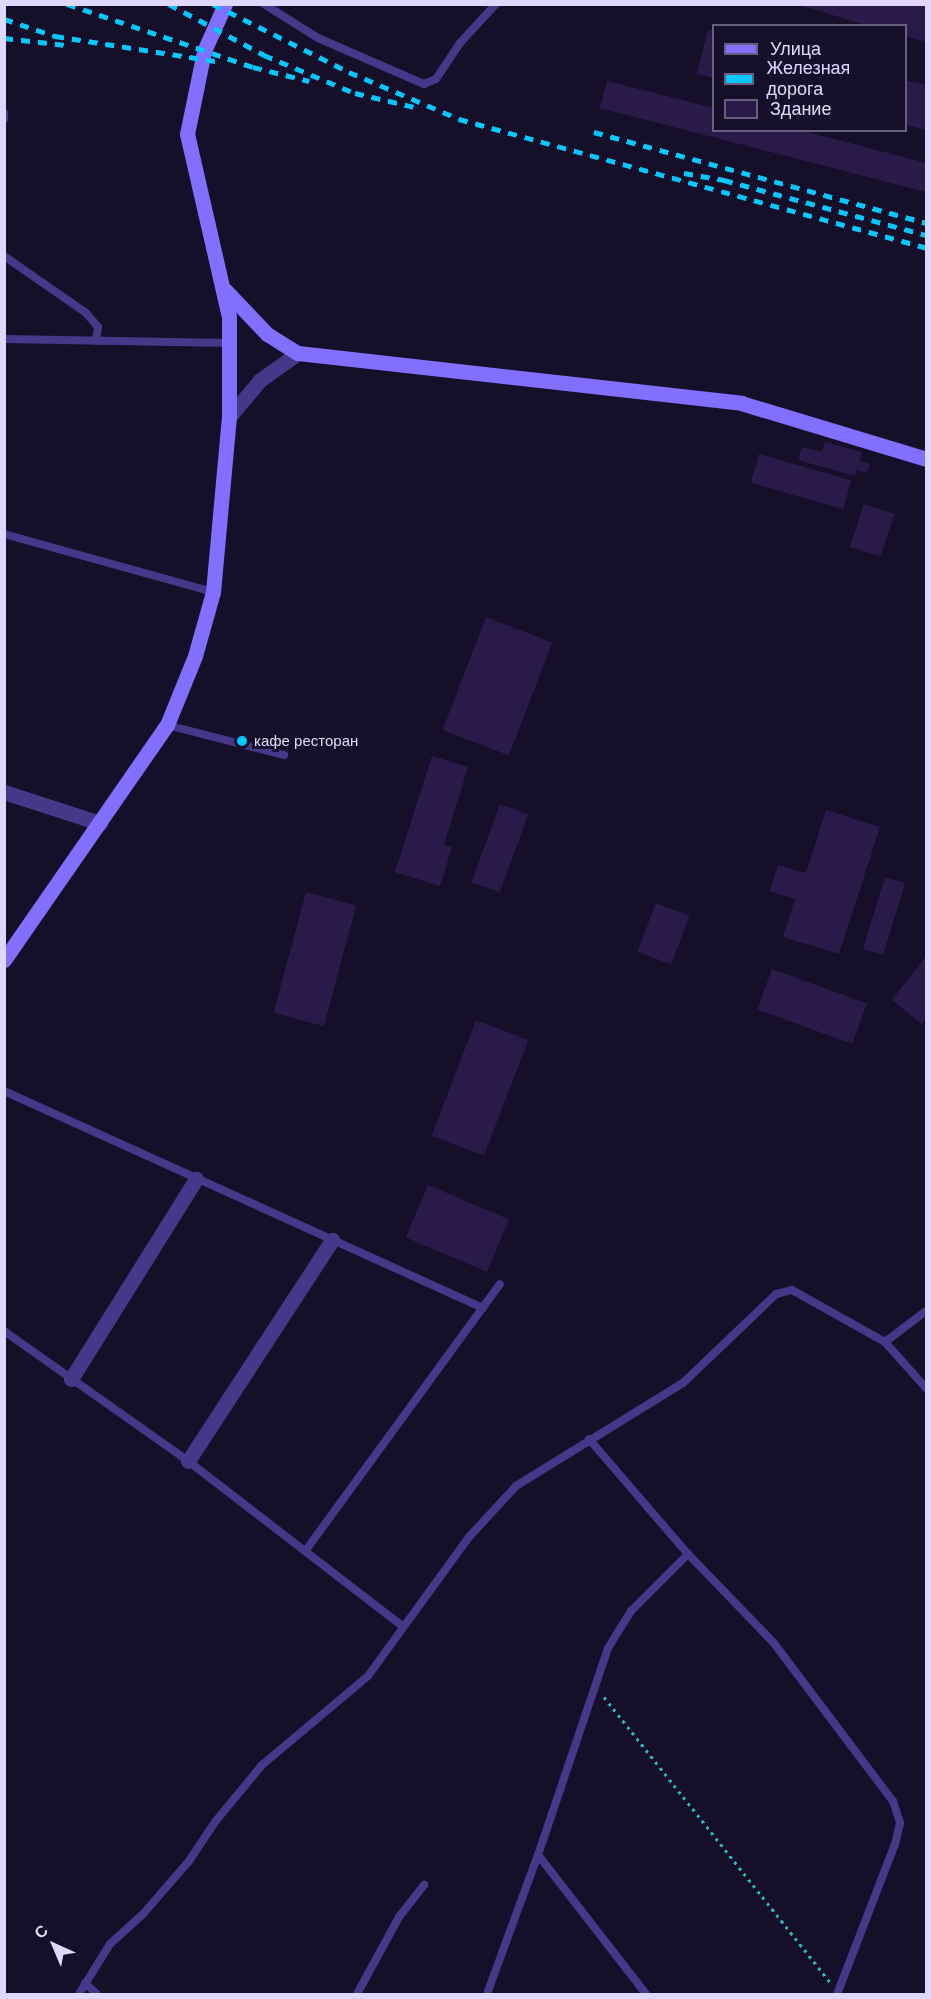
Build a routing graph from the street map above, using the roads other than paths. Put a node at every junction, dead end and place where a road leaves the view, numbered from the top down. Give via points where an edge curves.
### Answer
1 (225, 4) edge
2 (264, 4) edge
3 (496, 4) edge
4 (4, 113) edge
5 (4, 119) edge
6 (4, 256) edge
7 (224, 287) junction
8 (4, 339) edge
9 (96, 341) junction
10 (230, 343) junction
11 (298, 352) junction
12 (229, 417) junction
13 (927, 459) edge
14 (4, 534) edge
15 (213, 592) junction
16 (167, 725) junction
17 (284, 755) dead end
18 (4, 792) edge
19 (100, 823) junction
20 (4, 960) edge
21 (4, 1091) edge
22 (196, 1179) junction
23 (332, 1240) junction
24 (500, 1284) dead end
25 (483, 1308) junction
26 (927, 1311) edge
27 (4, 1331) edge
28 (885, 1342) junction
29 (71, 1379) junction
30 (927, 1388) edge
31 (589, 1439) junction
32 (188, 1461) junction
33 (306, 1550) junction
34 (688, 1554) junction
35 (402, 1626) junction
36 (538, 1855) junction
37 (424, 1885) dead end
38 (86, 1983) junction
39 (837, 1993) edge
40 (79, 1995) edge
41 (97, 1995) edge
42 (357, 1995) edge
43 (488, 1995) edge
44 (646, 1995) edge

1 - 7 main road via 204,51 187,134
2 - 3 lane via 318,38 424,84 436,79 460,42
4 - 5 lane
6 - 9 lane via 86,313 98,327
7 - 10 main road
7 - 11 main road via 267,334
8 - 9 lane
9 - 10 lane
10 - 12 main road
11 - 12 street via 260,380
11 - 13 main road via 741,403
12 - 15 main road
14 - 15 lane
15 - 16 main road via 195,656
16 - 17 lane
16 - 19 main road
18 - 19 street
19 - 20 main road
21 - 22 lane
22 - 23 lane
22 - 29 street
23 - 25 lane
23 - 32 street
24 - 25 lane
25 - 33 lane
26 - 28 lane
27 - 29 lane
28 - 30 lane
28 - 31 lane via 792,1290 776,1294 684,1383
29 - 32 lane
31 - 34 lane
31 - 35 lane via 516,1486 468,1537
32 - 33 lane
33 - 35 lane
34 - 36 lane via 631,1611 608,1648
34 - 39 lane via 773,1642 893,1801 900,1823 896,1844
35 - 38 lane via 368,1676 262,1765 189,1861 143,1914 110,1944
36 - 43 lane
36 - 44 lane
37 - 42 lane via 399,1917
38 - 40 lane
38 - 41 lane

